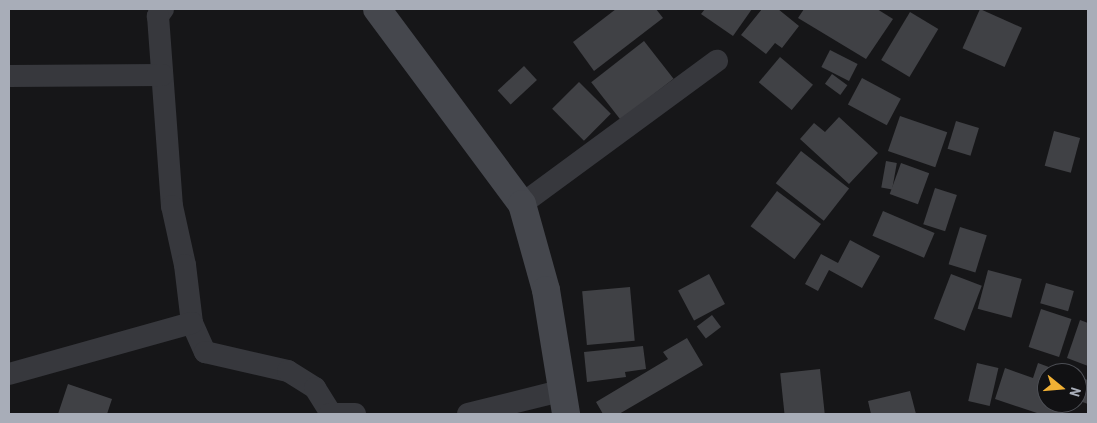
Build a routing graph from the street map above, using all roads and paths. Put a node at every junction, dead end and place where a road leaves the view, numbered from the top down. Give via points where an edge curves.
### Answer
1 (163, 9) edge
2 (377, 9) edge
3 (717, 61) dead end
4 (162, 75) junction
5 (9, 76) edge
6 (522, 204) junction
7 (192, 323) junction
8 (9, 374) edge
9 (563, 403) edge
10 (330, 413) edge
11 (355, 414) edge
12 (468, 414) edge

1 - 4 street via 158,16
2 - 6 main road
3 - 6 street
4 - 5 street
4 - 7 street via 172,206 185,265
6 - 9 main road via 546,290
7 - 8 street
7 - 10 street via 205,352 288,371 315,388
9 - 12 street
10 - 11 street

